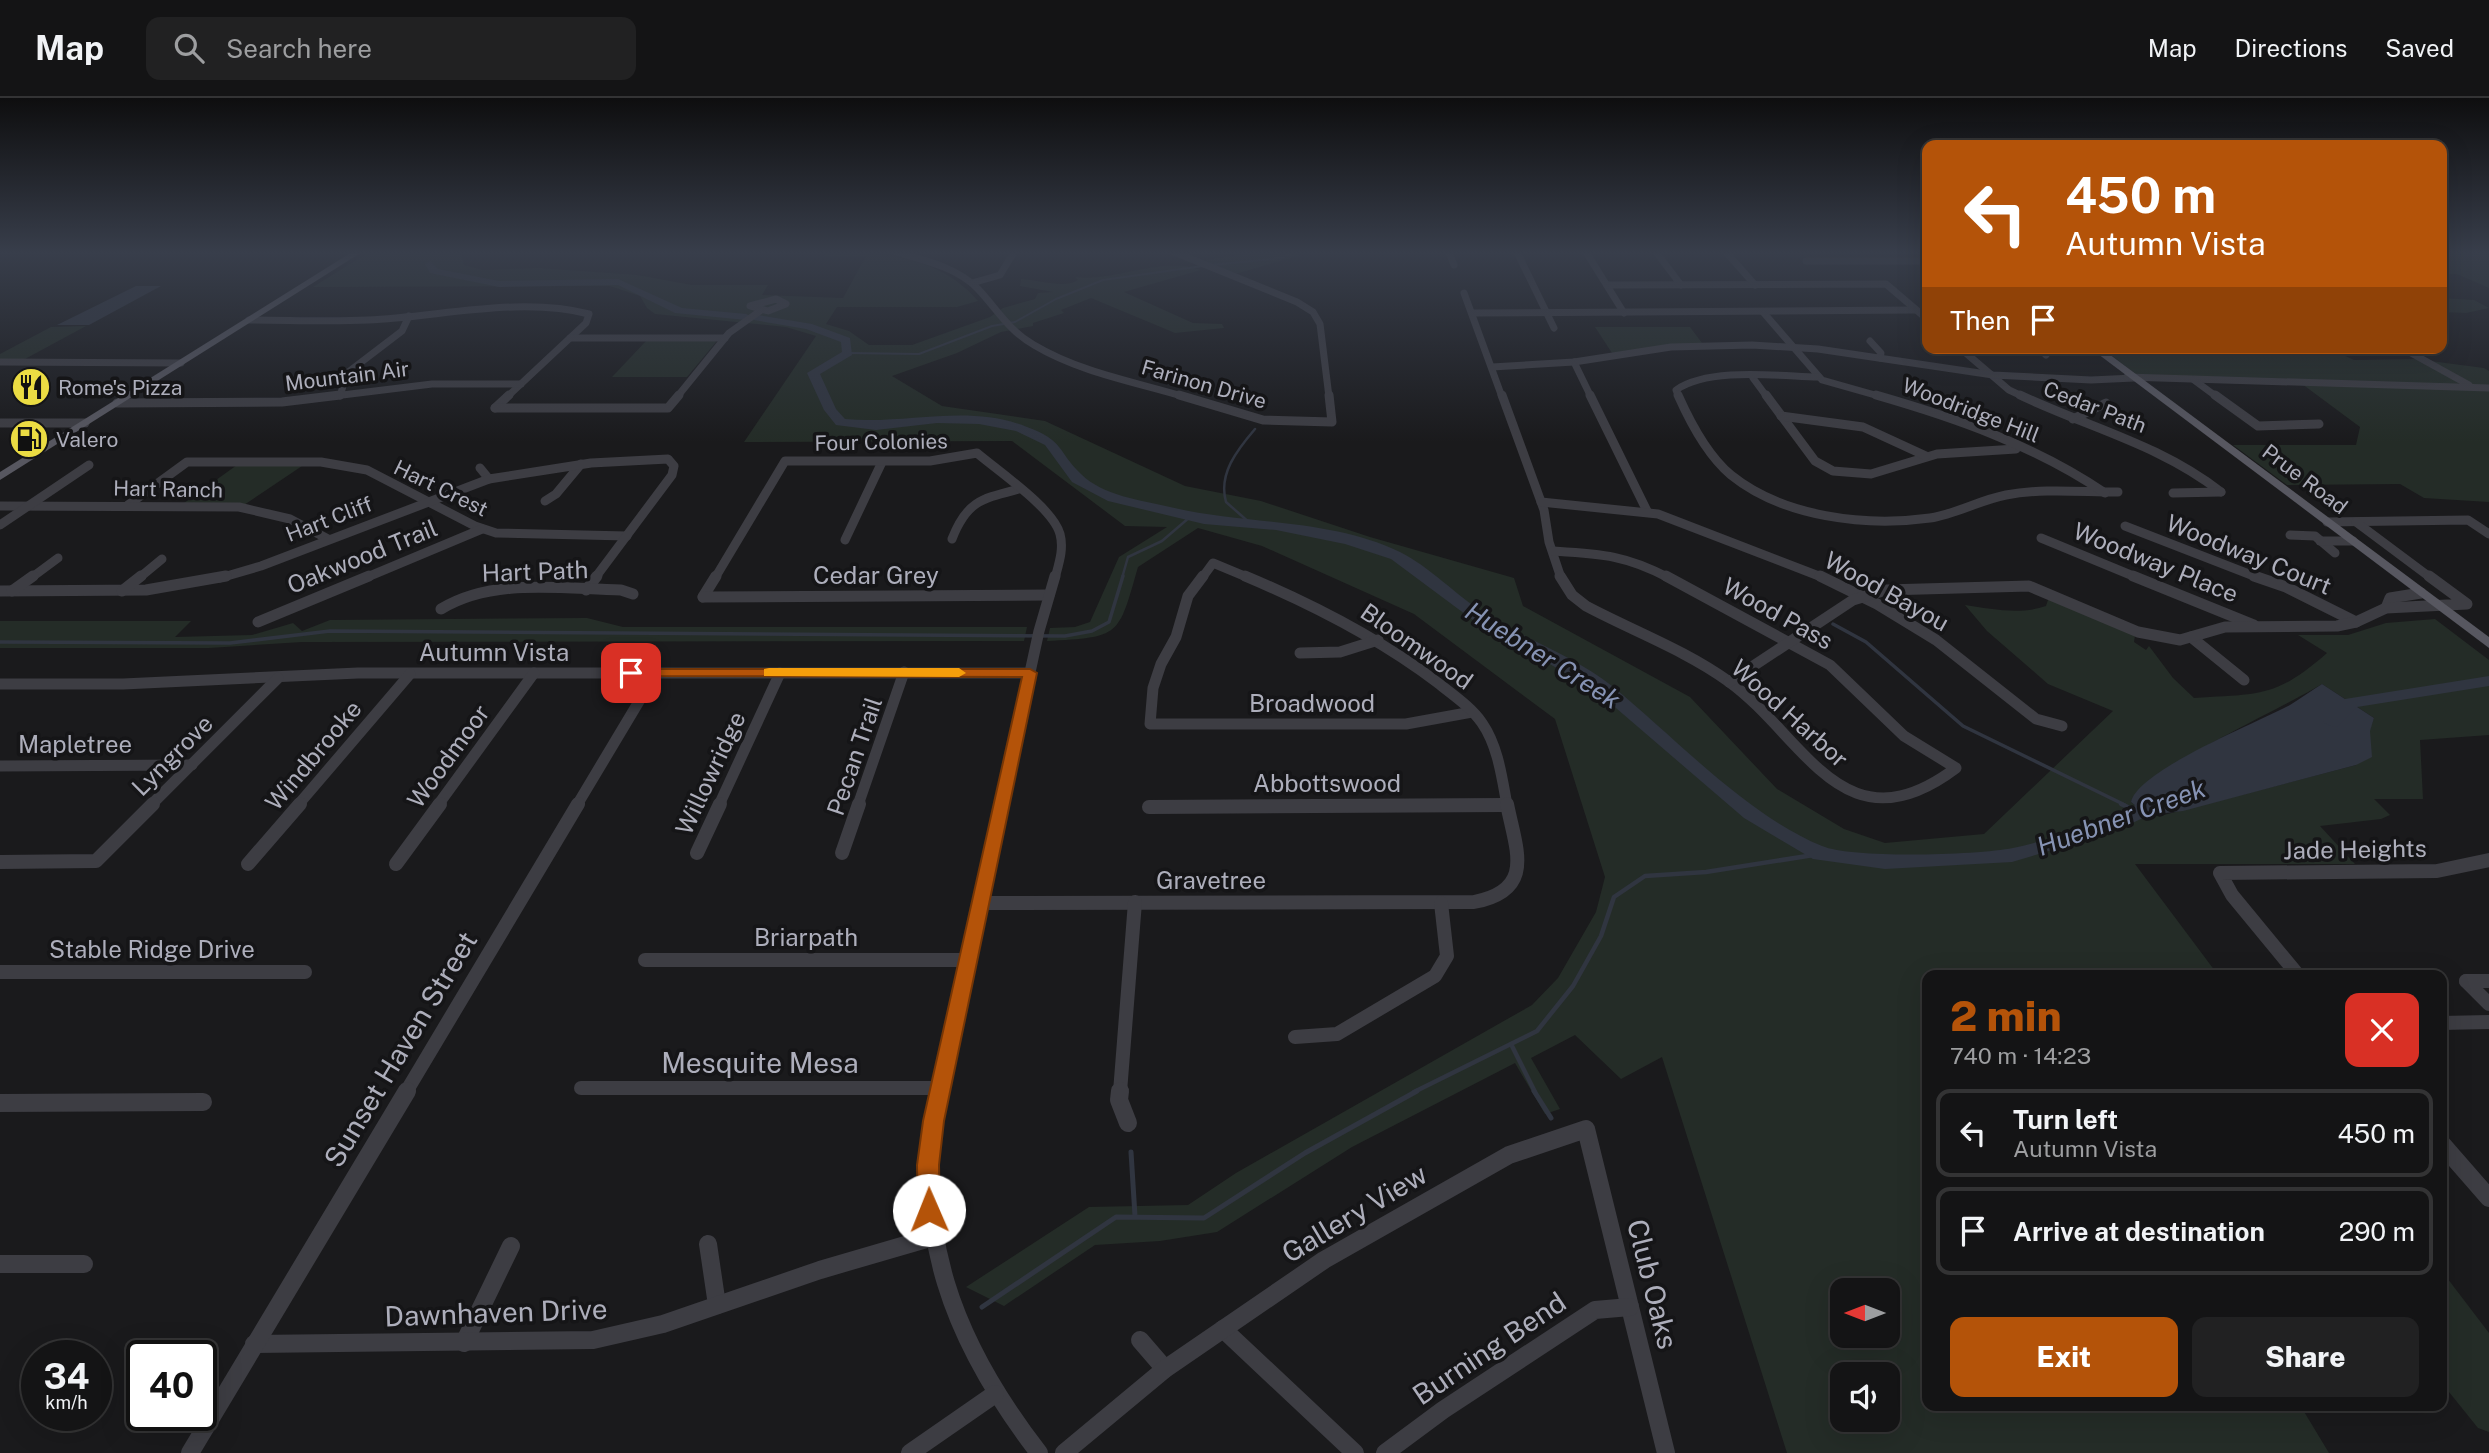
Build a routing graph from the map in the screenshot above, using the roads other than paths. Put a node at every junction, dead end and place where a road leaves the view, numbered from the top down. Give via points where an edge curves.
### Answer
1 (257, 315) edge
2 (416, 315) edge
3 (589, 315) edge
4 (755, 315) edge
5 (999, 315) edge
6 (1315, 315) edge
7 (1473, 315) edge
8 (1548, 315) edge
9 (1766, 315) edge
10 (409, 316) junction
11 (249, 320) junction
12 (1554, 328) dead end
13 (570, 338) junction
14 (725, 338) junction
15 (1870, 341) dead end
16 (1792, 347) junction
17 (1967, 354) edge
18 (2103, 354) edge
19 (2413, 354) edge
20 (1880, 358) junction
21 (0, 362) edge
22 (1574, 362) junction
23 (181, 363) junction
24 (1492, 367) junction
25 (1989, 374) junction
26 (1818, 377) junction
27 (1753, 378) junction
28 (2134, 378) junction
29 (2193, 380) junction
30 (521, 384) junction
31 (2474, 388) junction
32 (2489, 388) edge
33 (340, 396) junction
34 (2489, 396) edge
35 (178, 402) joint
36 (117, 403) junction
37 (2106, 403) dead end
38 (667, 408) joint
39 (1781, 416) junction
40 (2073, 419) junction
41 (0, 423) edge
42 (85, 423) junction
43 (2319, 424) dead end
44 (2024, 449) junction
45 (977, 453) joint
46 (1926, 456) junction
47 (882, 461) junction
48 (581, 464) junction
49 (89, 465) dead end
50 (480, 467) dead end
51 (0, 477) edge
52 (489, 479) junction
53 (1019, 489) junction
54 (2119, 492) dead end
55 (2105, 493) junction
56 (2173, 493) dead end
57 (428, 501) junction
58 (545, 501) dead end
59 (128, 505) junction
60 (0, 506) edge
61 (29, 506) junction
62 (1543, 506) junction
63 (1647, 511) junction
64 (2327, 522) junction
65 (2356, 522) junction
66 (0, 525) edge
67 (2126, 526) dead end
68 (482, 529) junction
69 (2489, 534) edge
70 (2290, 535) dead end
71 (627, 536) junction
72 (2041, 538) dead end
73 (328, 539) junction
74 (952, 539) dead end
75 (845, 540) dead end
76 (2320, 541) junction
77 (2353, 541) junction
78 (1553, 551) junction
79 (2335, 553) dead end
80 (58, 558) dead end
81 (162, 558) dead end
82 (586, 590) junction
83 (0, 591) edge
84 (12, 591) junction
85 (122, 591) junction
86 (2421, 593) junction
87 (634, 594) dead end
88 (1049, 595) junction
89 (1862, 596) junction
90 (703, 597) joint
91 (2395, 597) junction
92 (2434, 604) junction
93 (2410, 605) junction
94 (2386, 608) junction
95 (441, 609) dead end
96 (258, 622) dead end
97 (2356, 622) junction
98 (2254, 626) junction
99 (1038, 635) joint
100 (2190, 637) junction
101 (1378, 640) junction
102 (1792, 642) junction
103 (2489, 644) edge
104 (1300, 653) dead end
105 (904, 672) junction
106 (534, 673) junction
107 (656, 673) junction
108 (780, 673) junction
109 (1030, 673) junction
110 (410, 674) junction
111 (278, 678) junction
112 (2244, 680) dead end
113 (1730, 682) junction
114 (0, 684) edge
115 (1472, 712) junction
116 (1150, 724) joint
117 (2062, 726) dead end
118 (192, 765) junction
119 (0, 766) edge
120 (1956, 768) joint
121 (1506, 805) junction
122 (1149, 807) dead end
123 (696, 853) dead end
124 (842, 853) dead end
125 (2489, 860) edge
126 (0, 862) edge
127 (248, 864) dead end
128 (396, 864) dead end
129 (1135, 902) junction
130 (980, 903) junction
131 (1441, 903) junction
132 (645, 960) dead end
133 (968, 960) junction
134 (2294, 970) edge
135 (0, 972) edge
136 (305, 972) dead end
137 (2489, 981) edge
138 (2489, 1004) edge
139 (2489, 1022) edge
140 (2447, 1023) edge
141 (1295, 1037) dead end
142 (581, 1088) dead end
143 (940, 1088) junction
144 (203, 1102) dead end
145 (0, 1103) edge
146 (1128, 1123) dead end
147 (1586, 1129) joint
148 (2447, 1150) edge
149 (2489, 1198) edge
150 (933, 1237) junction
151 (708, 1244) dead end
152 (511, 1246) dead end
153 (0, 1264) edge
154 (84, 1264) dead end
155 (717, 1305) junction
156 (1630, 1307) junction
157 (1223, 1329) junction
158 (1140, 1340) dead end
159 (464, 1343) junction
160 (254, 1344) junction
161 (1165, 1369) junction
162 (995, 1394) junction
163 (190, 1453) edge
164 (910, 1453) edge
165 (1040, 1453) edge
166 (1064, 1453) edge
167 (1354, 1453) edge
168 (1385, 1453) edge
169 (1666, 1453) edge

1 - 11 main road
2 - 10 street
3 - 13 street
4 - 14 street
5 - 6 street, Farinon Drive via 1035,346 1072,363 1264,420 1332,422 1320,324
7 - 24 street, Wood Harbor
8 - 12 street
9 - 16 street, Woodridge Hill
10 - 11 street
10 - 33 street via 402,331 349,371
11 - 23 main road
13 - 14 street
13 - 30 street
14 - 38 street
15 - 20 street
16 - 20 street
16 - 22 street via 1671,347
16 - 26 street, Woodridge Hill
17 - 25 street, Cedar Path
18 - 28 main road, Prue Road
19 - 31 street
20 - 25 street
21 - 23 street
22 - 24 street
22 - 63 street
23 - 36 main road
24 - 62 street, Wood Harbor
25 - 28 street
25 - 40 street, Cedar Path via 2018,395
26 - 27 street
26 - 44 street, Woodridge Hill via 1928,408
27 - 39 street
27 - 55 street via 1691,381 1678,387 1677,393 1724,468 1759,491 1797,506 1857,518 1902,520 1941,516 2018,494
28 - 29 street
28 - 64 main road, Prue Road
29 - 31 street
29 - 43 street via 2258,426
30 - 33 street, Mountain Air via 432,384
30 - 38 street via 495,408
31 - 32 street
31 - 34 street
33 - 35 street, Mountain Air via 282,402
35 - 36 street, Mountain Air
36 - 42 main road
37 - 40 street
39 - 46 street via 1863,427
39 - 46 street via 1815,461 1833,471 1871,474
40 - 56 street, Cedar Path via 2163,453 2221,492
41 - 42 street
42 - 51 main road
44 - 46 street
44 - 55 street, Woodridge Hill via 2073,469
45 - 47 street, Four Colonies via 938,461
45 - 53 street
47 - 75 street
47 - 90 street, Four Colonies via 785,461
48 - 52 street, Hart Cliff
48 - 58 street via 556,495
48 - 71 street, Hart Cliff via 668,459 674,466
49 - 61 street
50 - 52 street
52 - 57 street, Hart Cliff
53 - 74 street via 969,505 960,515
53 - 88 street via 1050,516 1060,533 1062,552
54 - 55 street
57 - 59 street, Hart Crest via 372,469 321,462 187,462
57 - 68 street, Hart Crest
57 - 73 street, Hart Cliff
59 - 61 street, Hart Ranch
59 - 73 street, Hart Ranch via 258,510 290,519
60 - 61 street, Hart Ranch
61 - 66 street
62 - 63 street, Wood Bayou
62 - 78 street, Wood Harbor
63 - 89 street, Wood Bayou via 1777,558
64 - 65 street
64 - 77 main road, Prue Road
65 - 69 street via 2468,520
65 - 92 street via 2467,604
67 - 97 street, Woodway Court via 2286,587
68 - 71 street, Hart Crest via 530,536
68 - 96 street, Oakwood Trail
70 - 76 street via 2311,535
71 - 82 street
72 - 98 street, Woodway Place
73 - 85 street, Hart Cliff via 219,579 175,588
76 - 77 street
76 - 79 street
77 - 86 main road, Prue Road
78 - 102 street, Wood Pass via 1614,555 1640,562
78 - 113 street, Wood Harbor via 1567,589 1580,601
80 - 84 street
81 - 85 street
82 - 87 street, Hart Path
82 - 95 street, Hart Path via 486,590
83 - 84 street, Hart Cliff
84 - 85 street, Hart Cliff
86 - 91 street
86 - 92 main road, Prue Road
88 - 90 street, Cedar Grey
88 - 99 street
89 - 100 street via 1886,590 1976,591 2029,586 2155,638
89 - 102 street
89 - 117 street, Wood Bayou via 1936,640 2025,712
91 - 93 street
91 - 94 street
92 - 93 street
92 - 103 main road, Prue Road
93 - 94 street
94 - 97 street
97 - 98 street
98 - 100 street via 2225,627
99 - 109 street
100 - 112 street
101 - 104 street via 1340,652
101 - 115 street, Bloomwood
101 - 116 street, Bloomwood via 1321,608 1213,563 1188,596 1176,637 1161,664 1153,688
102 - 113 street
102 - 120 street, Wood Pass via 1830,665 1904,736
105 - 108 street, Autumn Vista
105 - 109 street, Autumn Vista
105 - 124 street, Pecan Trail
106 - 107 street, Autumn Vista
106 - 110 street, Autumn Vista
106 - 128 street, Woodmoor
107 - 108 street, Autumn Vista
107 - 160 street, Sunset Haven Street
108 - 123 street, Willowridge
109 - 130 street
110 - 111 street, Autumn Vista
110 - 127 street, Windbrooke
111 - 114 street, Autumn Vista
111 - 118 street, Lyngrove
113 - 120 street, Wood Harbor via 1807,762 1854,792 1877,797 1920,792
115 - 116 street, Broadwood via 1406,724
115 - 121 street, Bloomwood via 1487,731
118 - 119 street, Mapletree
118 - 126 street, Lyngrove via 96,861
121 - 122 street, Abbottswood
121 - 131 street, Bloomwood via 1519,859 1516,881 1490,899
125 - 134 street, Jade Heights via 2437,871 2220,873 2232,895
129 - 130 street, Gravetree
129 - 131 street, Gravetree
129 - 146 street via 1119,1100
130 - 133 street
131 - 141 street via 1448,947 1435,976 1337,1034
132 - 133 street, Briarpath
133 - 143 street
135 - 136 street, Stable Ridge Drive
137 - 138 street via 2466,981
139 - 140 street
142 - 143 street, Mesquite Mesa
143 - 150 street via 928,1165
144 - 145 street
147 - 156 street, Club Oaks
147 - 157 street, Gallery View via 1509,1155 1324,1260
148 - 149 street
150 - 155 street, Dawnhaven Drive via 835,1264
150 - 162 street via 949,1301
151 - 155 street
152 - 159 street
153 - 154 street
155 - 159 street, Dawnhaven Drive via 604,1339
156 - 168 street, Burning Bend via 1595,1310
156 - 169 street, Club Oaks
157 - 161 street, Gallery View
157 - 167 street
158 - 161 street
159 - 160 street, Dawnhaven Drive
160 - 163 street, Sunset Haven Street
161 - 166 street, Gallery View
162 - 164 street
162 - 165 street

